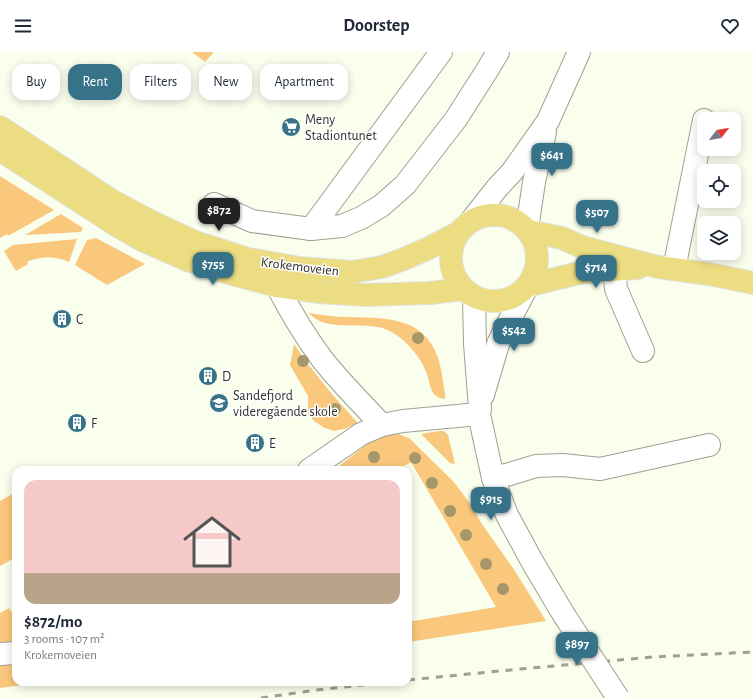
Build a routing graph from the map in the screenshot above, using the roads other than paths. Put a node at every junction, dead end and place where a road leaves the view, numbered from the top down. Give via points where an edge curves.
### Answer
1 (441, 52) edge
2 (498, 52) edge
3 (580, 52) edge
4 (548, 121) junction
5 (0, 127) edge
6 (697, 147) edge
7 (0, 150) edge
8 (214, 204) dead end
9 (465, 227) junction
10 (311, 229) junction
11 (528, 230) junction
12 (614, 263) junction
13 (666, 268) junction
14 (753, 283) edge
15 (277, 286) junction
16 (528, 286) junction
17 (469, 293) junction
18 (643, 351) dead end
19 (480, 411) junction
20 (382, 425) junction
21 (709, 445) dead end
22 (315, 466) edge
23 (493, 478) junction
24 (12, 653) edge
25 (0, 654) edge
26 (618, 698) edge

1 - 10 street
2 - 10 street via 456,119 405,185 381,206 361,218 342,226
3 - 4 street
4 - 9 street via 512,172
4 - 11 street via 534,182
5 - 9 main road, Krokemoveien via 111,200 152,222 195,242 248,259 300,268 352,272 382,267 404,259
6 - 13 street
7 - 15 main road, Krokemoveien via 142,240 187,260
8 - 10 street via 252,221
9 - 11 main road via 487,214 505,215
9 - 17 main road via 451,249 451,266 456,279
11 - 12 main road via 562,238
11 - 16 main road via 536,245 539,260
12 - 13 main road
12 - 16 main road
12 - 18 street via 616,289
13 - 14 main road
15 - 17 main road, Krokemoveien via 365,295
15 - 20 street via 323,359 348,390
16 - 17 main road via 516,296 502,301 492,302
16 - 19 street via 498,344
17 - 19 street
19 - 20 street
19 - 23 street
20 - 22 street via 361,434
21 - 23 street via 600,469 564,465 536,466
23 - 26 street, bridge via 507,515 534,563
24 - 25 street

